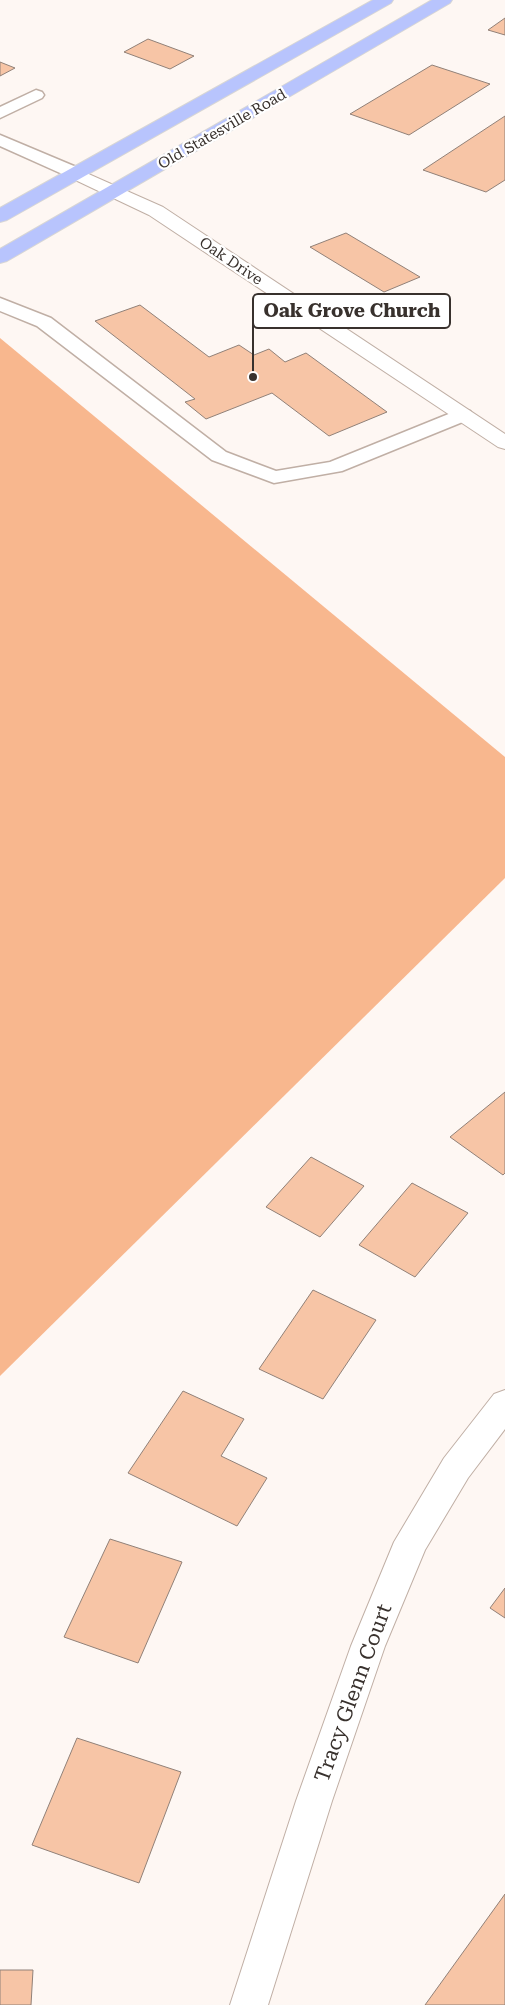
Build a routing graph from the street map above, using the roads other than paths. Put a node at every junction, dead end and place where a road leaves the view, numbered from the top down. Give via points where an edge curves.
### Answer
1 (385, 0) edge
2 (444, 0) edge
3 (36, 95) dead end
4 (0, 113) edge
5 (0, 140) edge
6 (75, 173) junction
7 (116, 191) junction
8 (0, 216) edge
9 (0, 257) edge
10 (0, 304) edge
11 (463, 416) junction
12 (505, 444) edge
13 (505, 1404) edge
14 (248, 2005) edge

1 - 6 main road, Old Statesville Road
2 - 7 main road, Old Statesville Road
3 - 4 lane
5 - 6 lane
6 - 7 street, Oak Drive
6 - 8 main road, Old Statesville Road
7 - 9 main road, Old Statesville Road
7 - 11 street, Oak Drive via 156,210
10 - 11 lane via 44,322 219,456 274,477 335,467
11 - 12 street, Oak Drive
13 - 14 street, Tracy Glenn Court via 456,1468 410,1542 368,1646

